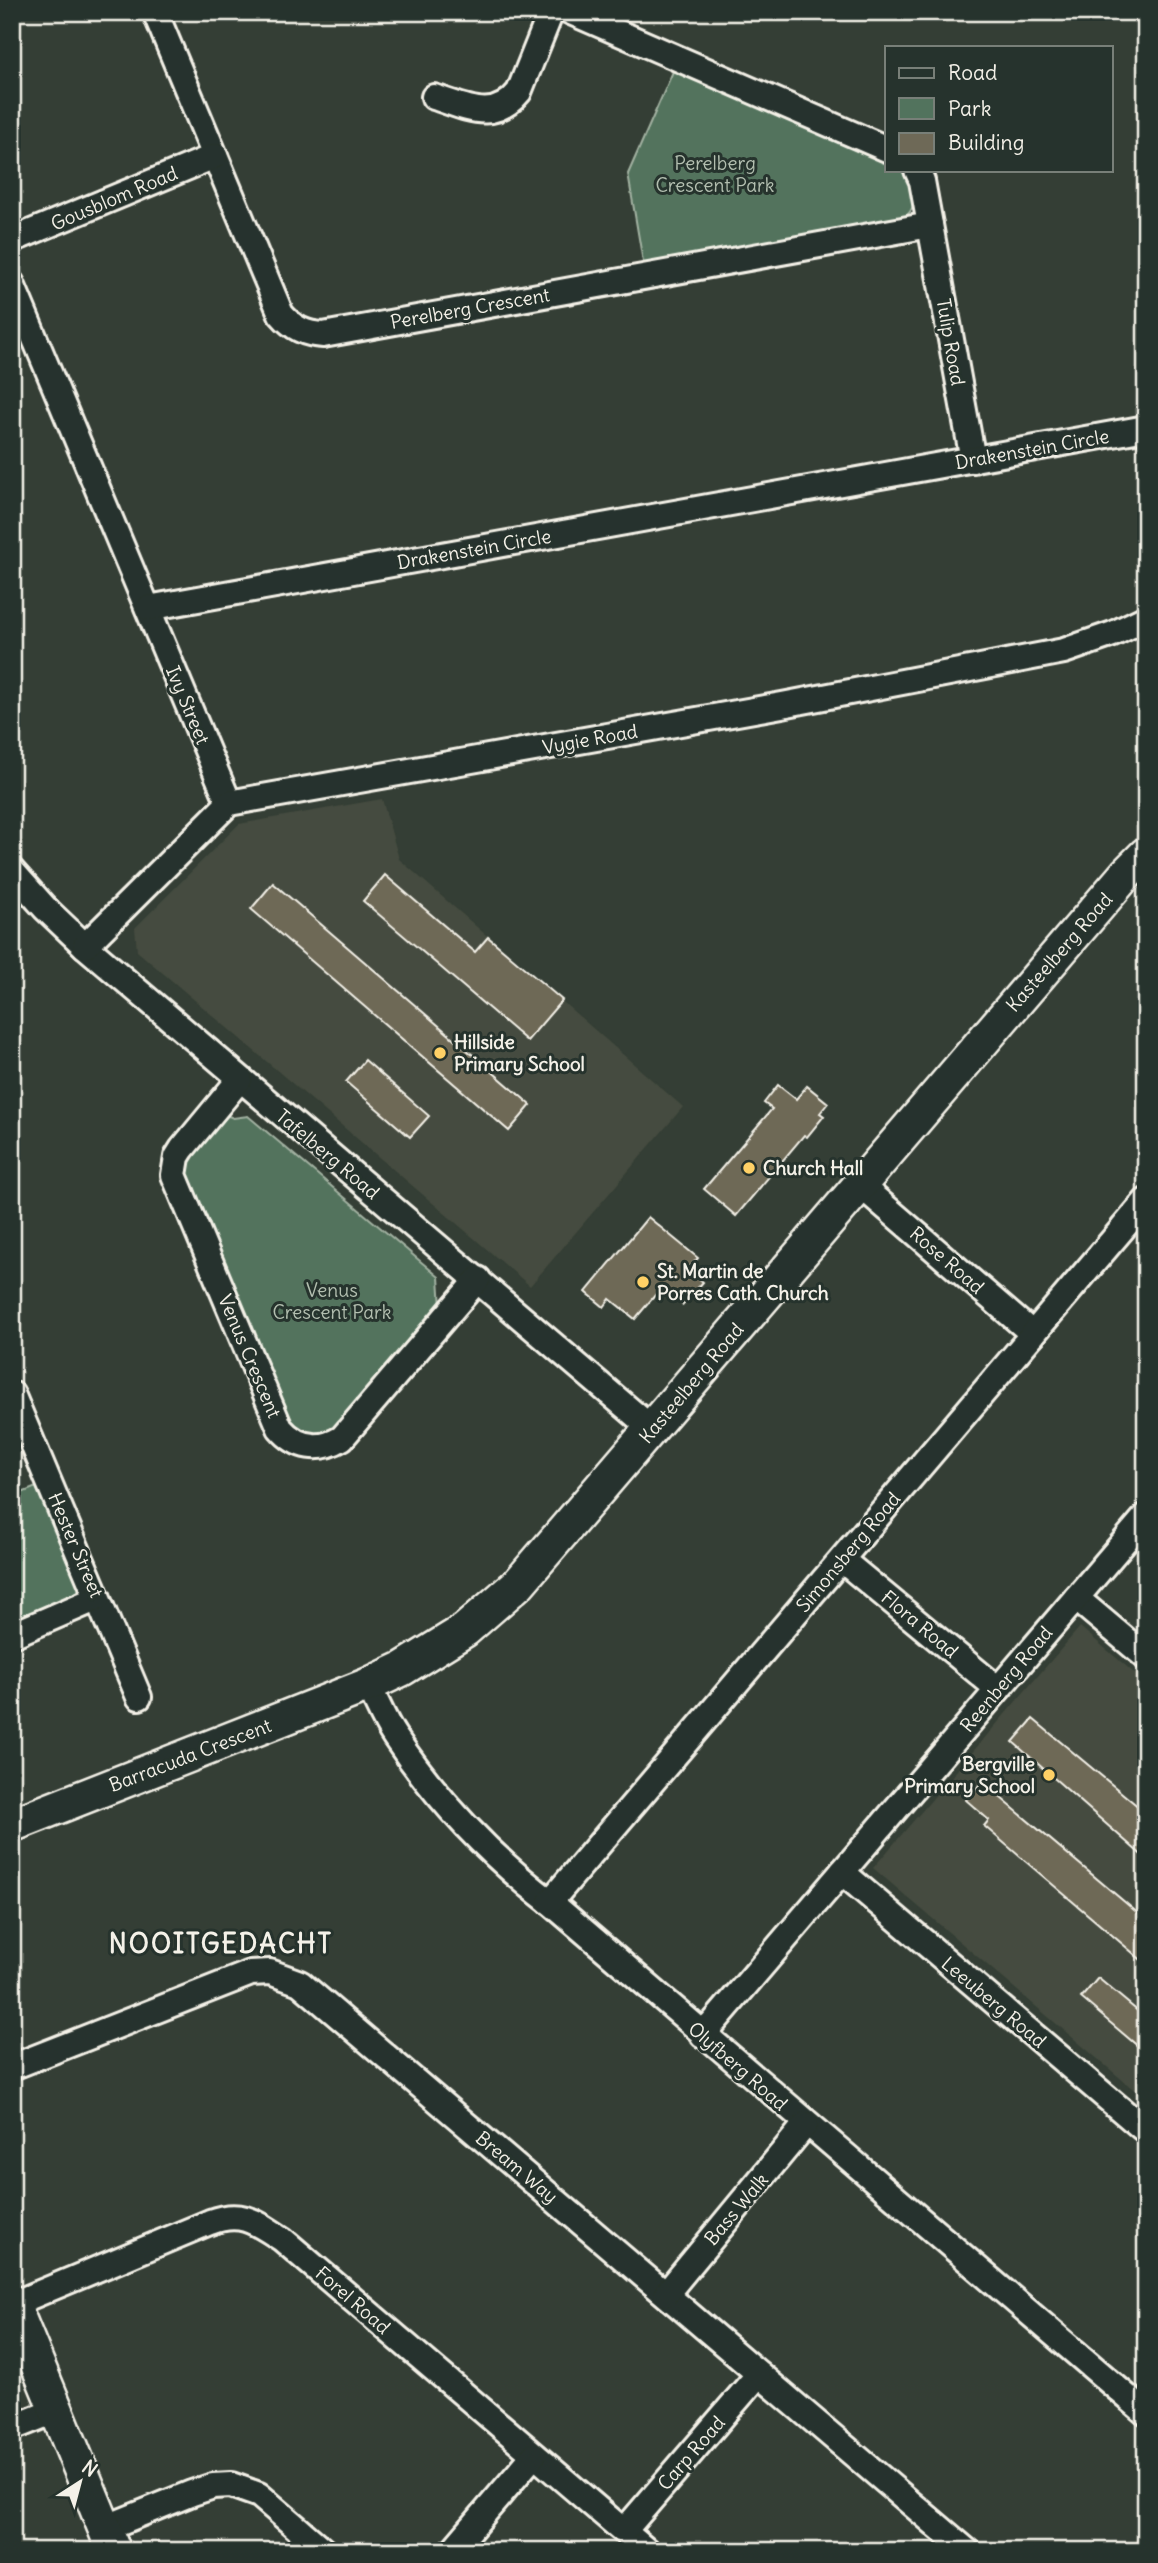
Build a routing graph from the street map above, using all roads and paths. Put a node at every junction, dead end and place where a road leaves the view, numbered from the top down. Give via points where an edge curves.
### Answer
1 (155, 12) edge
2 (551, 12) edge
3 (571, 12) edge
4 (434, 97) dead end
5 (885, 148) edge
6 (215, 156) junction
7 (918, 172) edge
8 (930, 225) junction
9 (12, 240) edge
10 (12, 284) edge
11 (1146, 428) edge
12 (973, 460) junction
13 (148, 608) junction
14 (1146, 618) edge
15 (229, 803) junction
16 (1146, 854) edge
17 (12, 871) edge
18 (85, 946) junction
19 (240, 1079) junction
20 (860, 1185) junction
21 (1146, 1201) edge
22 (478, 1279) junction
23 (1033, 1334) junction
24 (12, 1394) edge
25 (652, 1429) junction
26 (1146, 1516) edge
27 (842, 1560) junction
28 (98, 1598) junction
29 (1076, 1598) junction
30 (12, 1635) edge
31 (1146, 1657) edge
32 (368, 1685) junction
33 (998, 1689) junction
34 (139, 1697) dead end
35 (12, 1825) edge
36 (842, 1872) junction
37 (550, 1902) junction
38 (703, 2035) junction
39 (12, 2067) edge
40 (806, 2124) junction
41 (1146, 2131) edge
42 (666, 2294) junction
43 (13, 2303) edge
44 (759, 2374) junction
45 (57, 2410) junction
46 (1146, 2413) edge
47 (12, 2428) edge
48 (534, 2455) junction
49 (624, 2531) junction
50 (109, 2540) edge
51 (324, 2551) edge
52 (452, 2551) edge
53 (647, 2551) edge
54 (967, 2551) edge

1 - 6 street, Perelberg Crescent
2 - 4 street via 512,100 484,112
3 - 5 street
6 - 8 street, Perelberg Crescent via 281,314 293,326 312,334
6 - 9 street, Gousblom Road
7 - 8 street
8 - 12 street, Tulip Road
10 - 13 street
11 - 12 street, Drakenstein Circle
12 - 13 street, Drakenstein Circle
13 - 15 street, Ivy Street
14 - 15 street, Vygie Road via 1064,651
15 - 18 street
16 - 20 street, Kasteelberg Road
17 - 18 street, Tafelberg Road
18 - 19 street, Tafelberg Road
19 - 22 street, Tafelberg Road
19 - 22 street, Venus Crescent via 181,1149 174,1175 286,1435 312,1447 342,1438
20 - 23 street, Rose Road
20 - 25 street, Kasteelberg Road
21 - 23 street, Simonsberg Road
22 - 25 street, Tafelberg Road
23 - 27 street, Simonsberg Road
24 - 28 street, Hester Street
25 - 32 street, Kasteelberg Road via 493,1608 435,1650
26 - 29 street, Reenberg Road
27 - 33 street, Flora Road
27 - 37 street, Simonsberg Road
28 - 30 street
28 - 34 street, Hester Street
29 - 31 street
29 - 33 street, Reenberg Road
32 - 35 street, Barracuda Crescent
32 - 37 street, Olyfberg Road via 394,1736 430,1783 515,1875
33 - 36 street, Reenberg Road
36 - 38 street, Reenberg Road
36 - 41 street, Leeuberg Road
37 - 38 street, Olyfberg Road
38 - 40 street, Olyfberg Road
39 - 42 street, Bream Way via 251,1973 285,1976 318,1997
40 - 42 street, Bass Walk
40 - 46 street, Olyfberg Road
42 - 44 street, Bream Way
43 - 45 street
43 - 48 street, Forel Road via 210,2222 240,2216 282,2239
44 - 49 street, Carp Road
44 - 54 street, Bream Way
45 - 47 street
45 - 50 street
48 - 49 street, Forel Road
48 - 52 street
49 - 53 street, Forel Road
50 - 51 street via 192,2493 231,2485 258,2495

